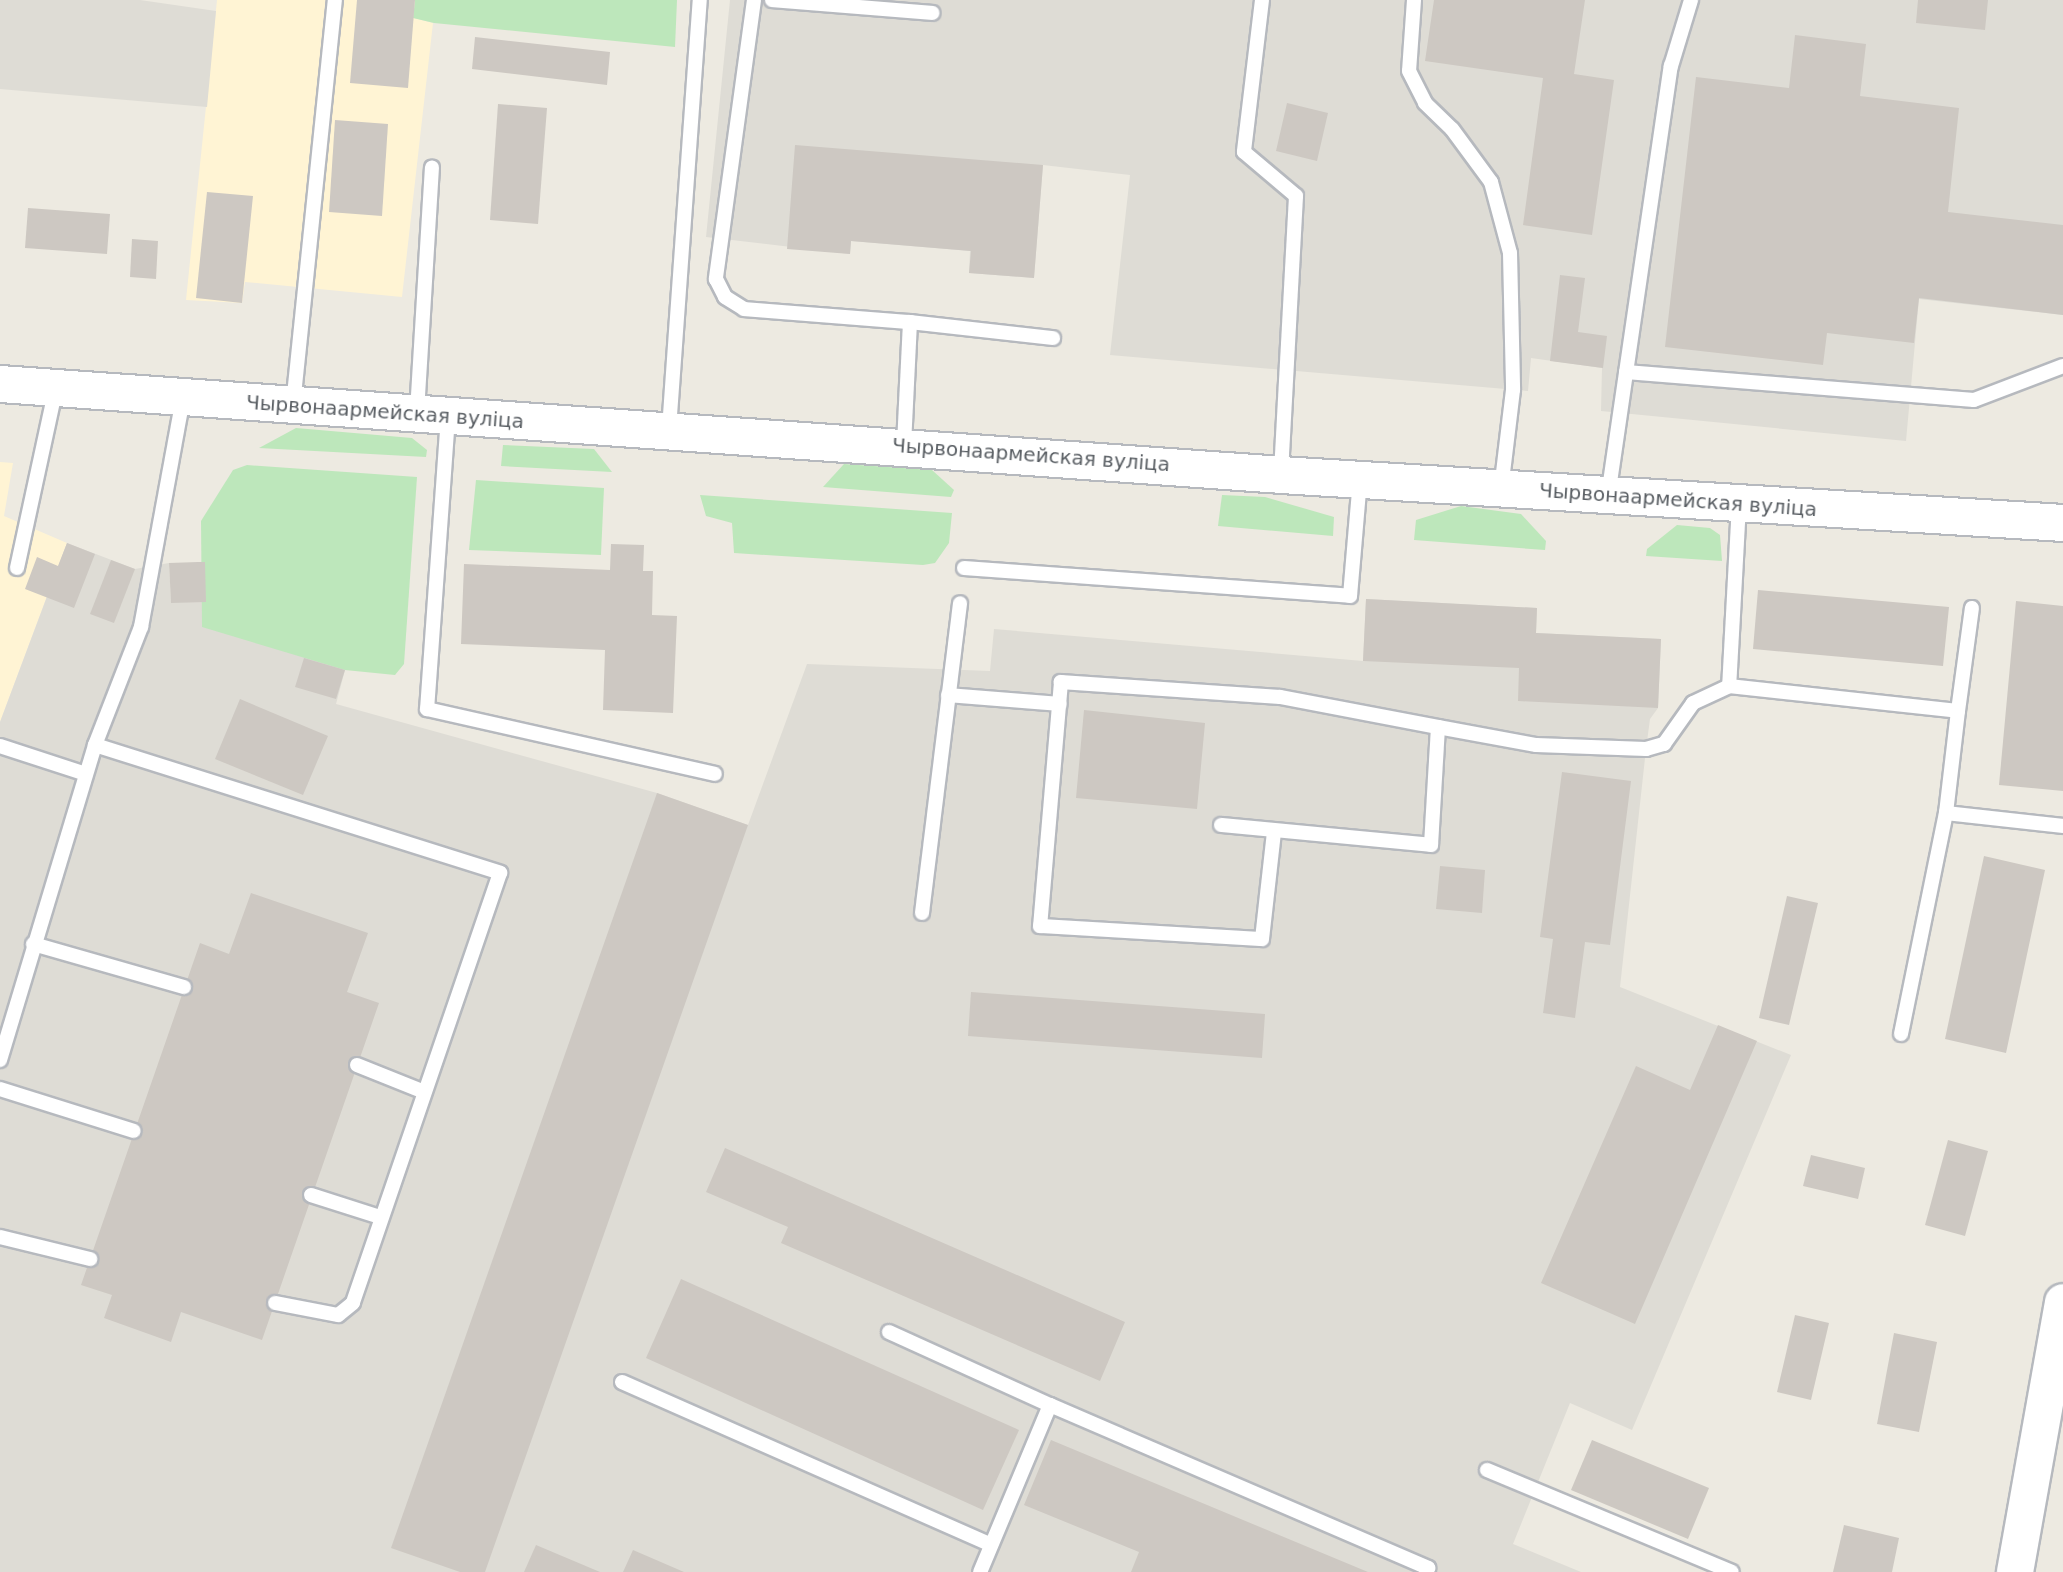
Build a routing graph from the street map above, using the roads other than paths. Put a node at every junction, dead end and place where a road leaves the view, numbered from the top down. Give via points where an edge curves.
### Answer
1 (335, 0) edge
2 (700, 0) edge
3 (754, 0) edge
4 (772, 0) edge
5 (1262, 0) edge
6 (1414, 0) edge
7 (1691, 0) edge
8 (932, 13) dead end
9 (432, 167) dead end
10 (910, 322) junction
11 (1053, 338) dead end
12 (2063, 366) edge
13 (1626, 372) junction
14 (0, 384) edge
15 (56, 388) junction
16 (183, 398) junction
17 (293, 405) junction
18 (432, 414) junction
19 (669, 430) junction
20 (904, 446) junction
21 (1281, 475) junction
22 (1360, 480) junction
23 (1501, 489) junction
24 (1608, 496) junction
25 (1739, 504) junction
26 (2063, 523) edge
27 (17, 568) dead end
28 (964, 568) dead end
29 (960, 603) dead end
30 (1972, 608) dead end
31 (1729, 686) junction
32 (948, 695) junction
33 (1060, 704) junction
34 (1958, 711) junction
35 (1438, 727) junction
36 (95, 745) junction
37 (0, 746) edge
38 (86, 774) junction
39 (715, 774) dead end
40 (1946, 813) junction
41 (1221, 825) dead end
42 (2063, 826) edge
43 (1274, 832) junction
44 (922, 913) dead end
45 (33, 944) junction
46 (184, 987) dead end
47 (1901, 1034) dead end
48 (0, 1060) edge
49 (357, 1065) dead end
50 (0, 1089) edge
51 (424, 1092) junction
52 (134, 1131) dead end
53 (311, 1195) dead end
54 (380, 1217) junction
55 (0, 1237) edge
56 (90, 1259) dead end
57 (2063, 1302) edge
58 (275, 1303) dead end
59 (889, 1332) dead end
60 (622, 1382) dead end
61 (1050, 1405) junction
62 (1487, 1470) dead end
63 (991, 1545) junction
64 (980, 1572) edge
65 (1426, 1572) edge
66 (1732, 1572) edge
67 (2015, 1572) edge

1 - 17 lane
2 - 19 lane
3 - 10 lane via 716,279 725,297 744,309
4 - 8 lane
5 - 21 lane via 1244,152 1296,196
6 - 23 lane via 1409,71 1425,103 1452,129 1491,182 1510,253 1513,390
7 - 13 lane via 1671,66
9 - 18 lane
10 - 11 lane
10 - 20 lane
12 - 13 lane via 1974,400
13 - 24 lane
14 - 15 main road, Чырвонаармейская вуліца
15 - 16 main road, Чырвонаармейская вуліца
15 - 27 lane
16 - 17 main road, Чырвонаармейская вуліца
16 - 36 lane via 141,627
17 - 18 main road, Чырвонаармейская вуліца
18 - 19 main road, Чырвонаармейская вуліца
18 - 39 lane via 427,709
19 - 20 main road, Чырвонаармейская вуліца
20 - 21 main road, Чырвонаармейская вуліца
21 - 22 main road, Чырвонаармейская вуліца
22 - 23 main road, Чырвонаармейская вуліца
22 - 28 lane via 1350,596
23 - 24 main road, Чырвонаармейская вуліца
24 - 25 main road, Чырвонаармейская вуліца
25 - 26 main road, Чырвонаармейская вуліца
25 - 31 lane
29 - 32 lane
30 - 34 lane
31 - 34 lane
31 - 35 lane via 1693,703 1664,744 1646,749 1536,745
32 - 33 lane
32 - 44 lane
33 - 35 lane via 1061,682 1280,697
33 - 43 lane via 1040,926 1262,939
34 - 40 lane
35 - 43 lane via 1431,845
36 - 38 lane
36 - 51 lane via 500,873
37 - 38 lane
38 - 45 lane
40 - 42 lane
40 - 47 lane
41 - 43 lane
45 - 46 lane
45 - 48 lane
49 - 51 lane
50 - 52 lane
51 - 54 lane
53 - 54 lane
54 - 58 lane via 353,1303 346,1309 338,1315
55 - 56 lane
57 - 67 main road
59 - 61 lane
60 - 63 lane
61 - 63 lane
61 - 65 lane via 1428,1568
62 - 66 lane
63 - 64 lane

